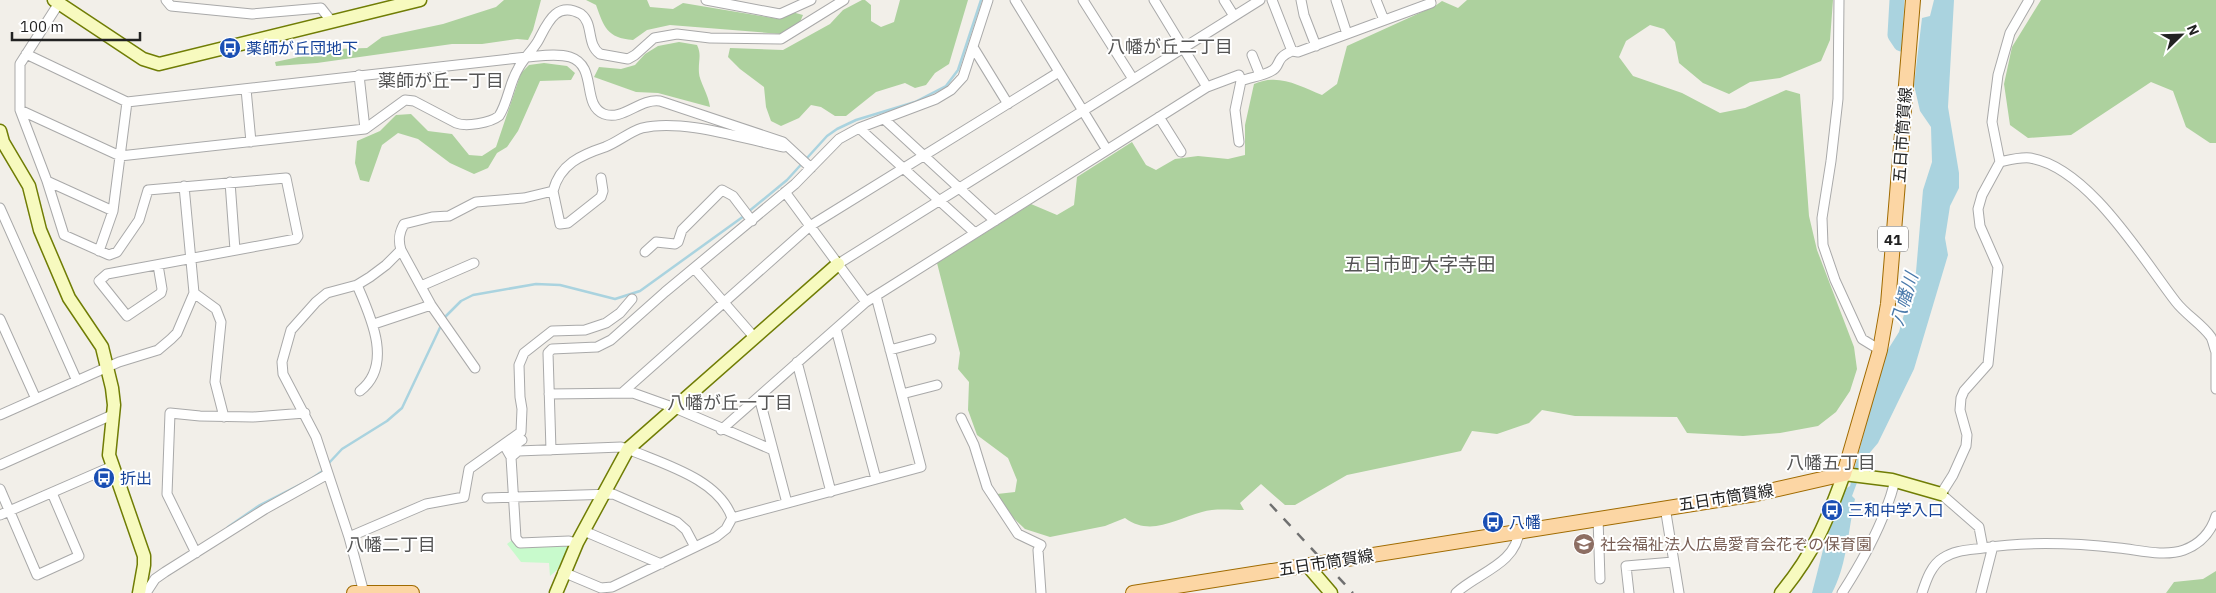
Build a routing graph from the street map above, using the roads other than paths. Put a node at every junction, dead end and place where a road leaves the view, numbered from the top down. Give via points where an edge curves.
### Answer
1 (166, 0) edge
2 (420, 0) edge
3 (706, 0) edge
4 (811, 0) edge
5 (844, 0) edge
6 (988, 0) edge
7 (1015, 0) edge
8 (1083, 0) edge
9 (1154, 0) edge
10 (1224, 0) edge
11 (1260, 0) edge
12 (1272, 0) edge
13 (1301, 0) edge
14 (1336, 0) edge
15 (1376, 0) edge
16 (1430, 0) edge
17 (1839, 0) edge
18 (1913, 0) edge
19 (2029, 0) edge
20 (56, 2) edge
21 (742, 3) edge
22 (1234, 16) junction
23 (1384, 20) junction
24 (332, 22) junction
25 (1348, 34) junction
26 (1316, 46) junction
27 (973, 47) junction
28 (1183, 48) junction
29 (1292, 50) junction
30 (26, 54) junction
31 (1252, 55) dead end
32 (527, 57) junction
33 (1059, 72) junction
34 (359, 75) junction
35 (1260, 75) junction
36 (1133, 79) junction
37 (1241, 81) junction
38 (1207, 87) junction
39 (246, 89) junction
40 (127, 102) junction
41 (1008, 104) junction
42 (20, 110) junction
43 (1083, 111) junction
44 (1160, 118) junction
45 (884, 119) junction
46 (859, 128) junction
47 (364, 129) junction
48 (1, 139) edge
49 (251, 142) junction
50 (1239, 142) dead end
51 (790, 148) junction
52 (1107, 150) junction
53 (1181, 152) dead end
54 (120, 156) junction
55 (923, 156) junction
56 (2000, 162) junction
57 (806, 164) junction
58 (905, 169) junction
59 (601, 178) dead end
60 (47, 181) junction
61 (230, 182) junction
62 (184, 186) junction
63 (960, 189) junction
64 (553, 191) junction
65 (785, 192) junction
66 (939, 201) junction
67 (0, 208) edge
68 (113, 211) junction
69 (750, 219) junction
70 (995, 221) junction
71 (810, 226) junction
72 (975, 233) junction
73 (235, 250) junction
74 (401, 250) junction
75 (99, 251) junction
76 (646, 252) dead end
77 (191, 258) junction
78 (474, 263) dead end
79 (838, 264) junction
80 (158, 265) junction
81 (694, 268) junction
82 (357, 285) junction
83 (421, 286) junction
84 (194, 293) junction
85 (876, 296) junction
86 (632, 299) dead end
87 (866, 302) junction
88 (723, 303) junction
89 (431, 305) junction
90 (0, 319) edge
91 (374, 324) junction
92 (836, 329) junction
93 (754, 337) junction
94 (931, 339) dead end
95 (890, 350) junction
96 (1880, 350) junction
97 (2216, 352) edge
98 (797, 362) junction
99 (107, 368) junction
100 (475, 368) dead end
101 (77, 381) junction
102 (937, 385) dead end
103 (2216, 389) edge
104 (360, 391) dead end
105 (623, 392) junction
106 (549, 394) junction
107 (902, 394) junction
108 (759, 397) junction
109 (36, 400) junction
110 (675, 408) junction
111 (304, 413) junction
112 (0, 415) edge
113 (112, 415) junction
114 (224, 416) junction
115 (961, 418) dead end
116 (522, 428) junction
117 (722, 430) junction
118 (628, 449) junction
119 (551, 450) junction
120 (772, 450) junction
121 (511, 456) junction
122 (0, 465) edge
123 (113, 466) junction
124 (327, 469) junction
125 (1847, 474) junction
126 (876, 479) junction
127 (1894, 480) junction
128 (0, 489) edge
129 (831, 492) junction
130 (52, 493) junction
131 (604, 494) junction
132 (1941, 494) junction
133 (487, 498) dead end
134 (514, 498) junction
135 (787, 503) junction
136 (1665, 507) junction
137 (10, 511) junction
138 (0, 516) edge
139 (2216, 516) edge
140 (732, 518) junction
141 (1598, 518) junction
142 (1519, 530) junction
143 (584, 531) junction
144 (349, 537) junction
145 (577, 543) junction
146 (1993, 546) junction
147 (695, 547) junction
148 (1983, 548) junction
149 (195, 551) junction
150 (1673, 562) junction
151 (661, 564) junction
152 (1307, 565) junction
153 (563, 572) junction
154 (1600, 580) dead end
155 (1192, 588) edge
156 (140, 593) edge
157 (146, 593) edge
158 (360, 593) edge
159 (412, 593) edge
160 (556, 593) edge
161 (1041, 593) edge
162 (1133, 593) edge
163 (1331, 593) edge
164 (1456, 593) edge
165 (1629, 593) edge
166 (1679, 593) edge
167 (1781, 593) edge
168 (1842, 593) edge
169 (1922, 593) edge
170 (1981, 593) edge

1 - 24 street via 170,6 252,14 321,8
2 - 24 street
3 - 21 street
4 - 21 street via 780,14
5 - 32 street via 781,39 669,35 654,38 625,59 596,52 587,20 576,11 564,9 550,17
6 - 27 street
7 - 33 street
8 - 36 street
9 - 28 street
10 - 22 street
11 - 22 street
12 - 29 street
13 - 26 street
14 - 25 street
15 - 23 street
16 - 23 street via 1431,3
17 - 96 street via 1838,99 1822,218 1823,245 1862,340
18 - 96 main road, 五日市筒賀線 / 41 via 1888,304
19 - 56 street via 2010,33 1998,75 1992,122
20 - 24 street via 143,60 159,64
20 - 30 street
22 - 28 street
23 - 25 street
25 - 26 street
26 - 29 street
27 - 41 street
27 - 45 street via 963,77 951,90
28 - 36 street
28 - 38 street
29 - 35 street via 1280,56 1274,70
30 - 40 street
30 - 42 street via 20,64
31 - 35 street
32 - 34 street
32 - 47 street via 517,70 501,113 496,118 459,124 414,101 405,100
32 - 51 street via 565,56 576,60 586,73 594,106 603,114 615,115 647,101 660,101 783,142
33 - 41 street
33 - 43 street
34 - 39 street
34 - 47 street
35 - 37 street
36 - 43 street
37 - 38 street via 1239,76
37 - 50 street via 1235,110
38 - 44 street
39 - 40 street
39 - 49 street
40 - 54 street
41 - 55 street
42 - 54 street
42 - 60 street
43 - 52 street
43 - 63 street
44 - 52 street
44 - 53 street
45 - 46 street
45 - 55 street
46 - 57 street
46 - 58 street
47 - 49 street
48 - 99 street via 26,178 40,230 69,298 102,347
49 - 54 street
51 - 57 street
51 - 64 street via 665,124 641,128 616,143 576,158 566,166
52 - 70 street
54 - 68 street
55 - 58 street
55 - 63 street
56 - 97 street via 2027,158 2037,160 2076,181 2134,245 2178,304 2211,337
56 - 132 street via 1978,209 1980,226 1998,267 1988,364 1961,398 1966,446
57 - 65 street
58 - 66 street
58 - 71 street
59 - 64 street via 601,197 565,224 558,220
60 - 68 street
60 - 75 street via 64,235
61 - 62 street
61 - 73 street
61 - 73 street via 286,178 298,236
62 - 75 street via 148,190 139,220 117,252 109,255
62 - 77 street
63 - 66 street
63 - 70 street
64 - 74 street via 524,198 476,202 449,216 404,224 399,234
65 - 69 street
65 - 71 street
66 - 72 street
66 - 79 street
67 - 101 street
68 - 75 street
69 - 76 street via 733,196 722,190 682,230 678,242 656,242
69 - 81 street
70 - 72 street
71 - 79 street
71 - 88 street
72 - 85 street
73 - 77 street
74 - 82 street via 380,270
74 - 83 street
77 - 80 street
77 - 84 street
78 - 83 street
79 - 87 street
79 - 93 street
80 - 80 street via 161,293 126,316 100,281 107,274
81 - 88 street
81 - 106 street via 603,345 552,349 548,353
82 - 91 street
82 - 111 street via 327,293 298,321 289,335 282,369
83 - 89 street
84 - 99 street via 177,332 166,346
84 - 114 street via 216,309 221,322 215,382
85 - 87 street
85 - 95 street
86 - 116 street via 606,323 586,330 552,331 524,353 518,365
87 - 92 street
88 - 93 street
88 - 105 street
89 - 91 street
89 - 100 street
90 - 109 street
91 - 104 street via 377,353 374,368 369,383
92 - 98 street
92 - 126 street
93 - 110 street
94 - 95 street
95 - 107 street
96 - 125 main road, 五日市筒賀線 / 41
97 - 103 street
98 - 108 street
98 - 129 street
99 - 101 street
99 - 113 street via 112,388
101 - 109 street
102 - 107 street
105 - 106 street
105 - 110 street
106 - 119 street
107 - 126 street via 921,467
108 - 117 street
108 - 120 street
109 - 112 street
110 - 117 street
110 - 118 street
111 - 114 street
111 - 124 street
113 - 122 street
113 - 123 street via 109,454
114 - 149 street via 170,413 167,494
115 - 161 street via 974,445 987,487 1018,534 1041,545 1038,550
116 - 121 street via 522,440 507,450
116 - 144 street via 519,435 469,469 464,497 426,504
117 - 120 street
118 - 119 street
118 - 131 street
118 - 140 street via 709,487 725,503
119 - 121 street via 518,451
120 - 135 street
121 - 134 street
123 - 130 street
123 - 156 street via 144,556
124 - 144 street
124 - 149 street
125 - 127 street
125 - 136 main road, 五日市筒賀線 via 1756,494
125 - 167 street via 1826,525 1802,567
126 - 129 street
127 - 132 street
127 - 168 street via 1891,497 1875,534
128 - 137 street
129 - 135 street
130 - 137 street
130 - 137 street via 79,556 37,575
131 - 134 street
131 - 143 street
131 - 147 street via 613,494 677,522 686,530
132 - 148 street via 1979,527
133 - 134 street
134 - 145 street via 516,538 520,543
135 - 140 street
136 - 141 main road, 五日市筒賀線
136 - 150 street
137 - 138 street
139 - 146 street via 2213,526 2203,538 2182,551 2066,544
140 - 147 street via 721,534
141 - 142 main road, 五日市筒賀線
141 - 154 street
142 - 152 main road, 五日市筒賀線
142 - 164 street via 1518,541 1509,554
143 - 145 street
143 - 151 street
144 - 158 street
145 - 153 street
146 - 148 street
146 - 170 street
147 - 151 street
148 - 169 street via 1964,550 1942,558 1930,572
149 - 157 street via 155,579
150 - 165 street via 1626,566
150 - 166 street
151 - 153 street via 607,588
152 - 155 main road, 五日市筒賀線
152 - 163 street
153 - 160 street
155 - 162 main road, 五日市筒賀線
158 - 159 main road

